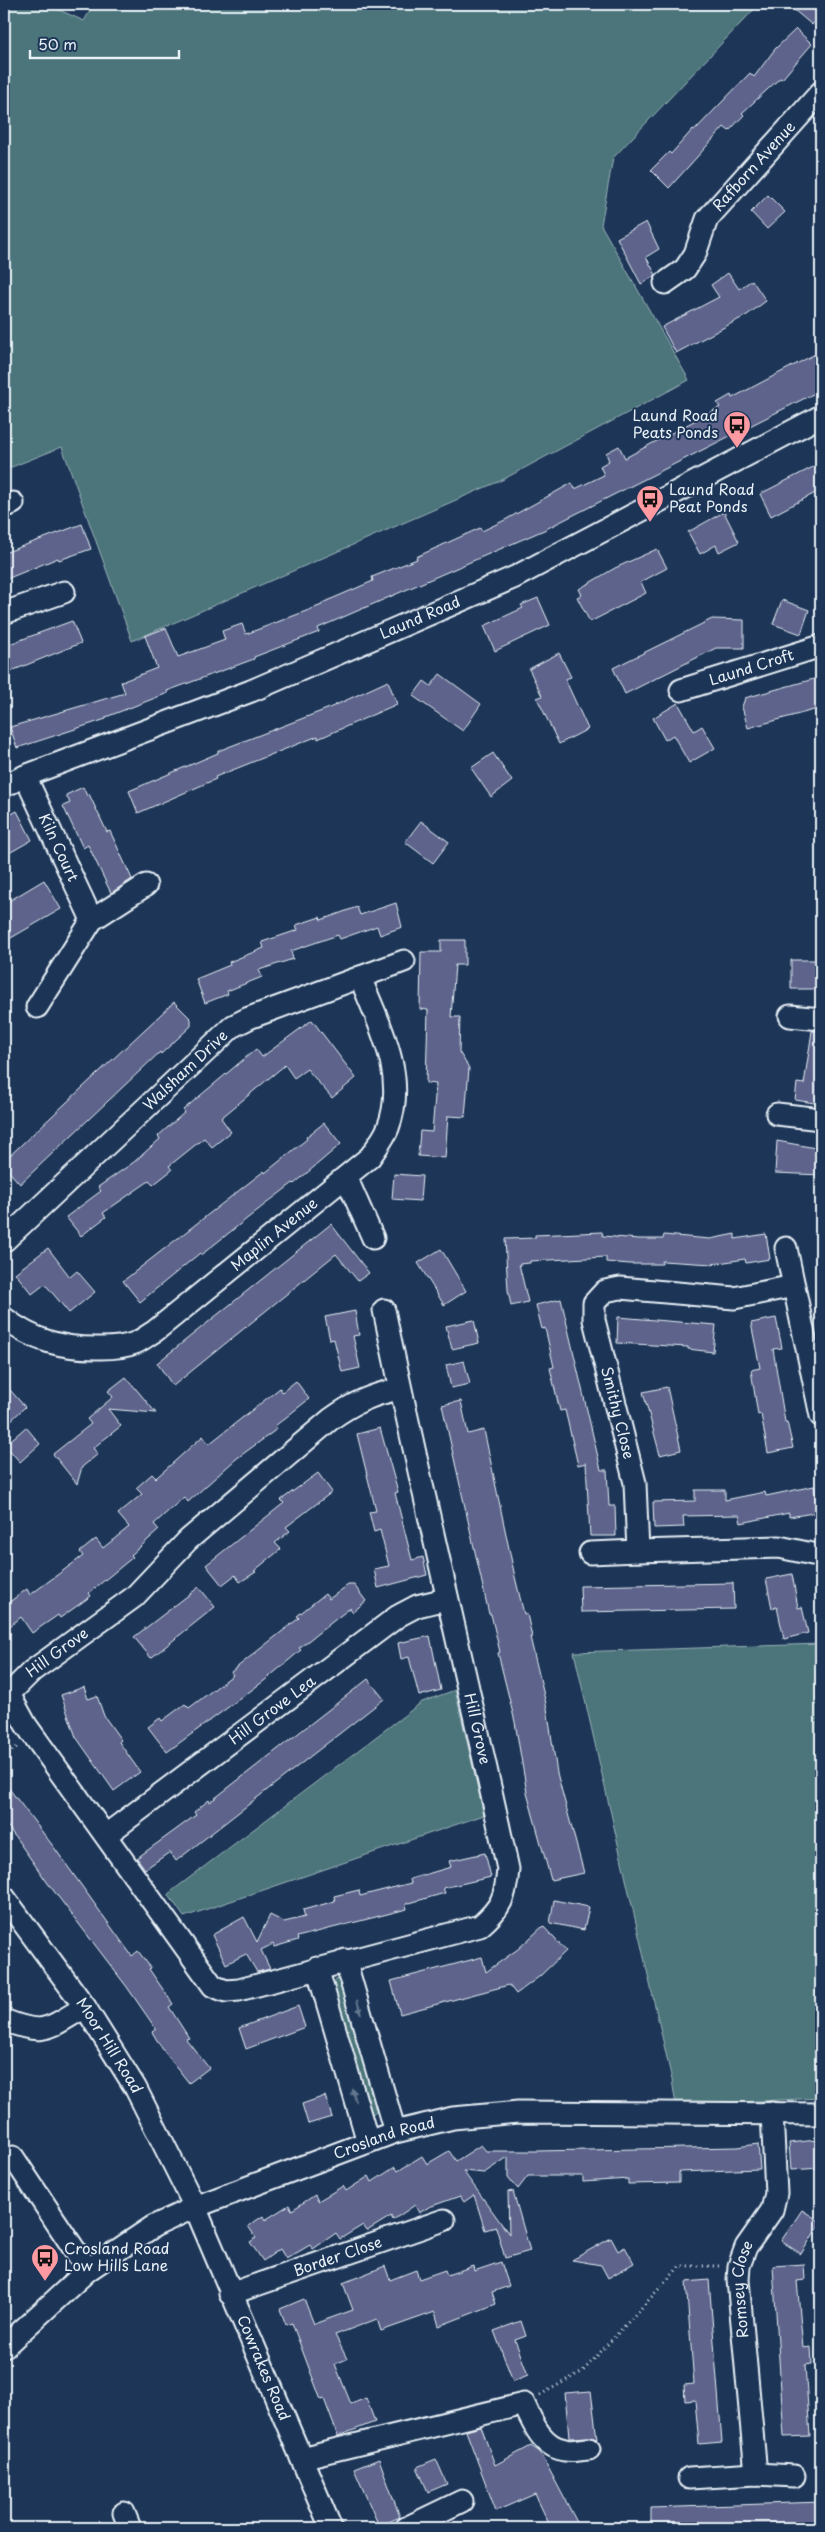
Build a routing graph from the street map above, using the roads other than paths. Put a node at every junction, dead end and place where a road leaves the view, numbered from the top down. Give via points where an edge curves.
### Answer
1 (821, 92) edge
2 (665, 283) dead end
3 (821, 416) edge
4 (64, 592) dead end
5 (4, 613) edge
6 (821, 646) edge
7 (681, 690) dead end
8 (25, 776) junction
9 (4, 786) edge
10 (146, 885) dead end
11 (92, 920) junction
12 (404, 961) dead end
13 (360, 977) junction
14 (37, 1007) dead end
15 (790, 1016) dead end
16 (821, 1019) edge
17 (777, 1114) dead end
18 (821, 1119) edge
19 (346, 1177) junction
20 (374, 1238) dead end
21 (4, 1241) edge
22 (786, 1248) dead end
23 (794, 1286) junction
24 (384, 1310) dead end
25 (4, 1318) edge
26 (400, 1389) junction
27 (821, 1416) edge
28 (638, 1551) junction
29 (590, 1553) dead end
30 (820, 1556) edge
31 (446, 1599) junction
32 (106, 1835) junction
33 (4, 1897) edge
34 (346, 1960) junction
35 (317, 1968) junction
36 (85, 2007) junction
37 (4, 2020) edge
38 (772, 2113) junction
39 (821, 2114) edge
40 (394, 2132) junction
41 (368, 2142) junction
42 (14, 2157) dead end
43 (195, 2207) junction
44 (444, 2220) dead end
45 (88, 2270) junction
46 (230, 2294) junction
47 (4, 2347) edge
48 (589, 2449) dead end
49 (301, 2458) junction
50 (756, 2474) junction
51 (794, 2476) dead end
52 (688, 2478) dead end
53 (462, 2501) dead end
54 (330, 2528) edge
55 (406, 2528) edge

1 - 2 street, Rafborn Avenue via 707,220 695,254 685,269
3 - 8 street, Laund Road via 515,577 251,692
4 - 5 street
6 - 7 street, Laund Croft
8 - 9 street, Laund Road
8 - 11 street, Kiln Court
10 - 11 street
11 - 14 street
12 - 13 street, Walsham Drive
13 - 19 street, Maplin Avenue via 390,1053 395,1079 394,1104 388,1129 370,1157
13 - 21 street, Walsham Drive via 233,1026
15 - 16 street
17 - 18 street
19 - 20 street
19 - 25 street, Maplin Avenue via 155,1331 134,1344 82,1349 56,1346 30,1336
22 - 23 street
23 - 27 street
23 - 28 street, Smithy Close via 734,1298 620,1288 605,1291 594,1303 594,1320 635,1483
24 - 26 street, Hill Grove
26 - 31 street, Hill Grove
26 - 32 street, Hill Grove via 374,1394 331,1418 188,1540 134,1597 32,1671 9,1694 26,1725
28 - 29 street
28 - 30 street via 779,1547
31 - 32 street, Hill Grove Lea via 417,1606 398,1616
31 - 34 street, Hill Grove via 466,1671 508,1870 506,1893 494,1913 480,1926
32 - 35 street, Hill Grove via 213,1986 226,1991 239,1990
33 - 36 street, Moor Hill Road
34 - 35 street, Hill Grove
34 -> 40 street
41 -> 35 street
36 - 37 street via 45,2029 27,2030
36 - 43 street, Moor Hill Road via 135,2087
38 - 39 street, Crosland Road
38 - 40 street, Crosland Road via 518,2112 453,2118
38 - 50 street, Romsey Close via 776,2193 772,2210 746,2247 738,2280
40 - 41 street, Crosland Road
41 - 43 street, Crosland Road
42 - 45 street
43 - 45 street, Crosland Road via 154,2226
43 - 46 street, Cowrakes Road
44 - 46 street, Border Close
45 - 47 street, Crosland Road
46 - 49 street, Cowrakes Road
48 - 49 street via 565,2451 546,2440 536,2429 524,2404
49 - 54 street, Cowrakes Road
50 - 51 street
50 - 52 street
53 - 55 street

